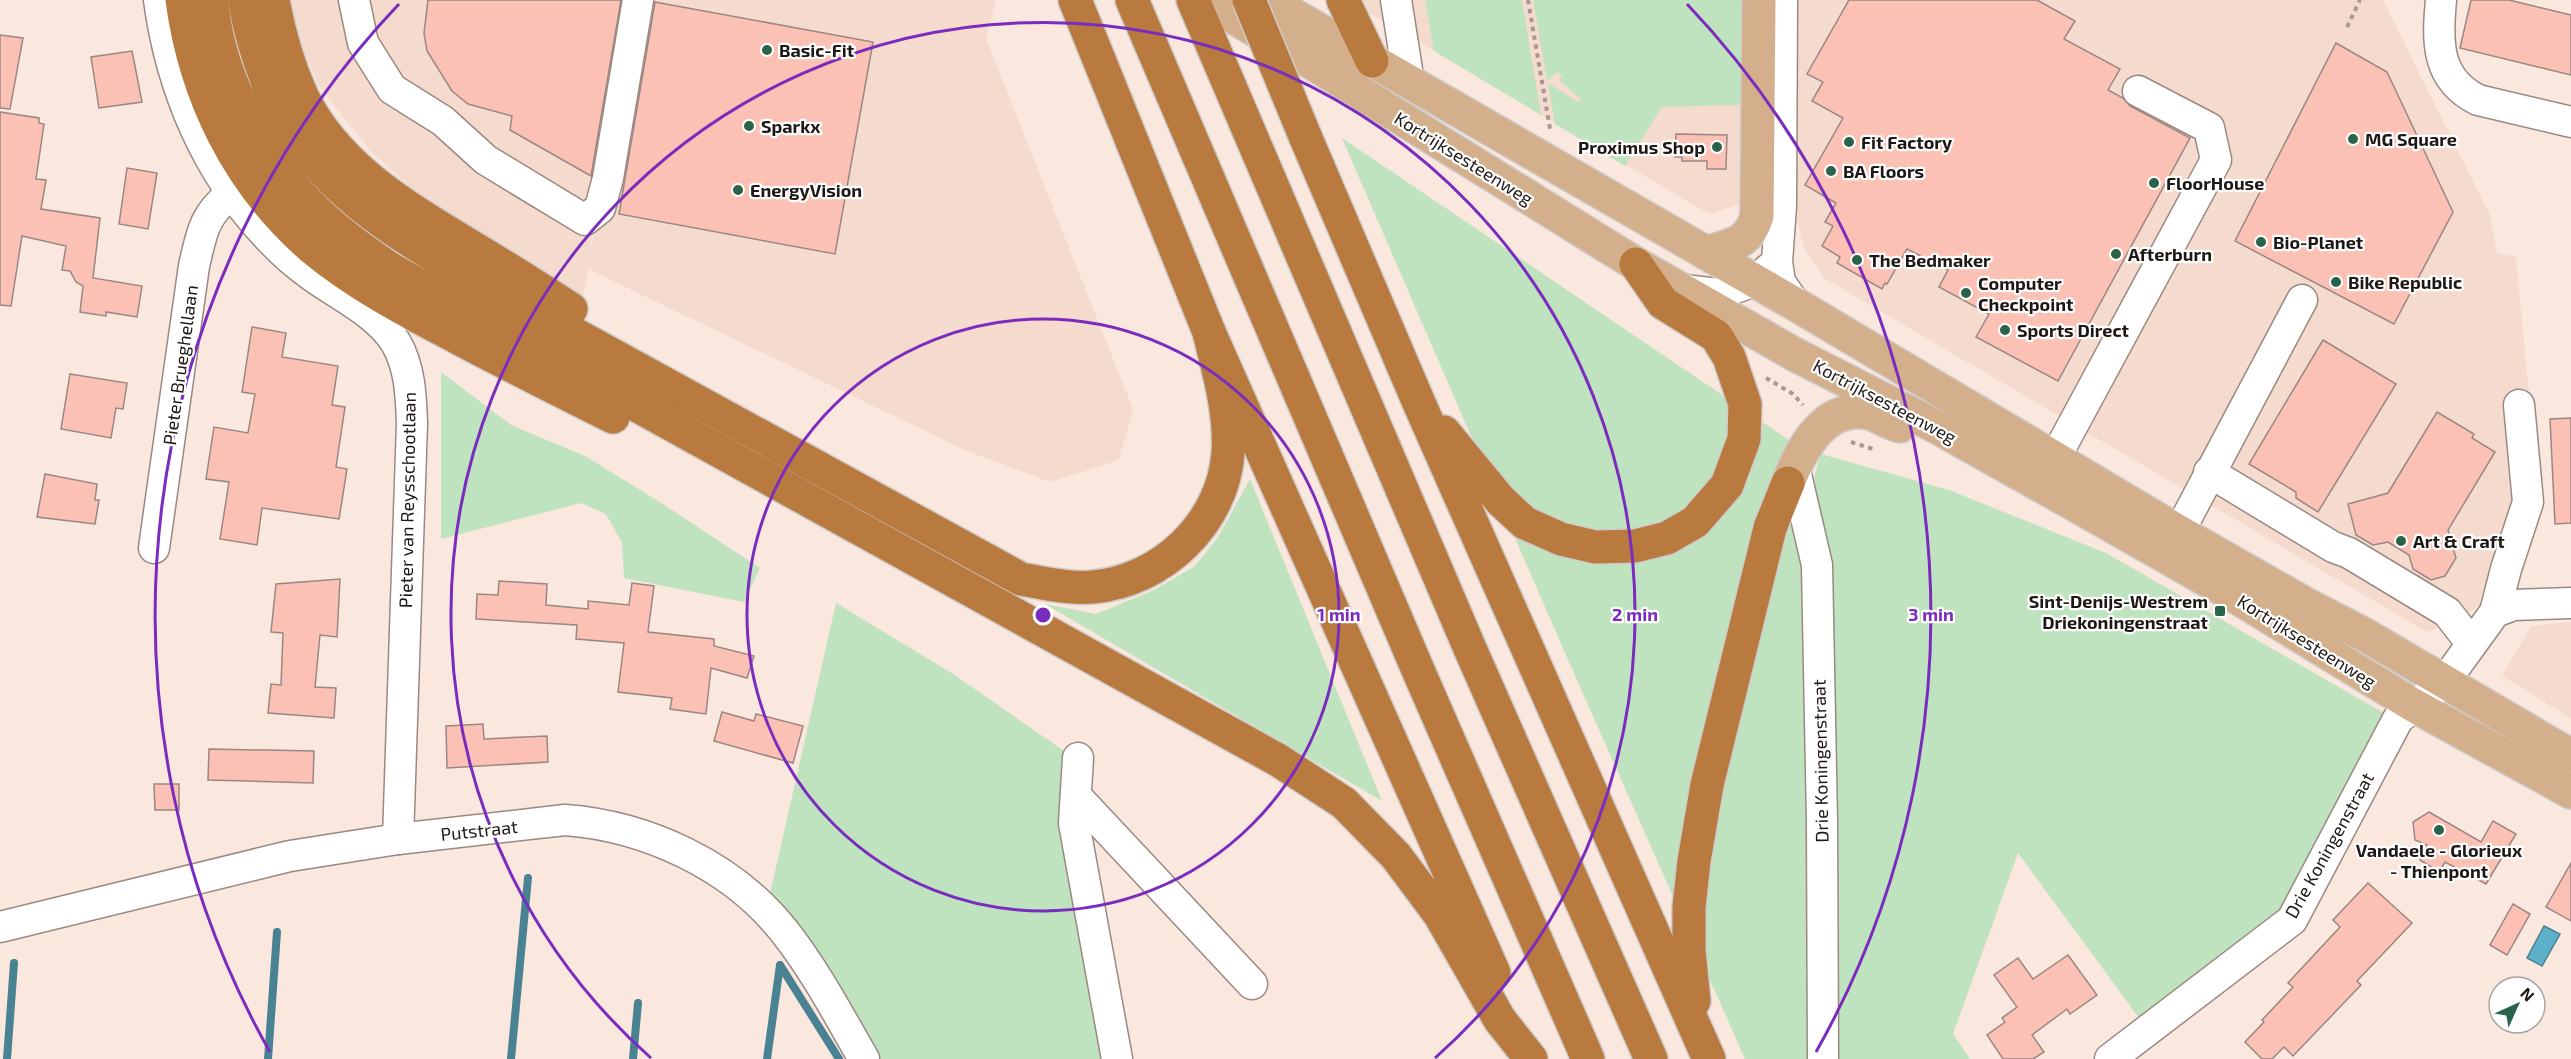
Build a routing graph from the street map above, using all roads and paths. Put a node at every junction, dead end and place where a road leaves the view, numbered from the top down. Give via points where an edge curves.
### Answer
1 (159, 0) edge
2 (183, 0) edge
3 (212, 0) edge
4 (245, 0) edge
5 (273, 0) edge
6 (354, 0) edge
7 (639, 0) edge
8 (1132, 0) edge
9 (1193, 0) edge
10 (1204, 0) edge
11 (1249, 0) edge
12 (1268, 0) edge
13 (1343, 0) edge
14 (1396, 0) edge
15 (1528, 0) edge
16 (1759, 0) edge
17 (1782, 0) edge
18 (2360, 0) edge
19 (2441, 0) edge
20 (1080, 12) edge
21 (2347, 27) dead end
22 (1372, 61) junction
23 (1409, 82) junction
24 (2138, 91) dead end
25 (2571, 122) edge
26 (1553, 166) junction
27 (231, 193) junction
28 (1706, 253) junction
29 (1636, 264) junction
30 (1766, 272) junction
31 (1684, 290) junction
32 (2302, 300) dead end
33 (1209, 332) junction
34 (1729, 357) junction
35 (665, 384) junction
36 (1419, 403) junction
37 (2519, 405) dead end
38 (1823, 425) junction
39 (1937, 427) junction
40 (1886, 453) dead end
41 (2055, 458) junction
42 (757, 470) junction
43 (2209, 472) junction
44 (1791, 474) junction
45 (2178, 532) junction
46 (154, 548) dead end
47 (2571, 603) edge
48 (2495, 612) junction
49 (2471, 644) junction
50 (2445, 681) junction
51 (2413, 705) junction
52 (2571, 756) edge
53 (1078, 758) dead end
54 (2571, 792) edge
55 (1076, 796) junction
56 (398, 839) junction
57 (0, 927) edge
58 (1252, 984) dead end
59 (1704, 1046) edge
60 (864, 1059) edge
61 (1117, 1059) edge
62 (1532, 1059) edge
63 (1588, 1059) edge
64 (1651, 1059) edge
65 (1823, 1059) edge
66 (2110, 1059) edge

1 - 27 street, Pieter van Reysschootlaan via 169,53 188,113
2 - 42 highway via 191,50 222,135 249,179 279,216 313,248 400,307 731,476
3 - 42 highway via 225,64 248,120 278,169 308,204 344,236 402,276
4 - 35 highway via 257,53 277,108 303,149 330,179 364,210 411,242
5 - 35 highway via 282,46 303,98 333,143 372,182 650,360
6 - 7 street via 363,43 392,89 443,121 486,160 585,220 600,208 608,178
8 - 63 highway
9 - 64 highway via 1471,651
10 - 29 main road, Kortrijksesteenweg
11 - 36 highway, bridge
12 - 22 main road, Kortrijksesteenweg
13 - 22 highway
14 - 23 street
15 - 26 path
16 - 28 main road via 1757,216 1753,229 1742,242
17 - 30 street via 1781,206
18 - 21 path
19 - 25 street via 2438,30 2445,70 2453,83 2478,100
20 - 33 highway
22 - 23 main road, Kortrijksesteenweg
23 - 26 main road, Kortrijksesteenweg
24 - 41 street via 2209,128 2216,160
26 - 28 main road, Kortrijksesteenweg
27 - 46 street, Pieter Brueghellaan via 214,207 205,223 194,266
27 - 56 street, Pieter van Reysschootlaan via 270,239 309,274 380,324 396,343 406,369 412,423
28 - 30 main road, Kortrijksesteenweg
29 - 31 main road, Kortrijksesteenweg
29 - 34 highway via 1663,303 1716,336
30 - 31 street via 1718,294
30 - 41 main road, Kortrijksesteenweg via 1795,304
31 - 39 main road, Kortrijksesteenweg via 1794,354
32 - 43 street
33 - 35 highway via 1226,414 1228,453 1224,479 1211,510 1192,538 1170,558 1145,573 1093,587 1021,579
33 - 62 highway
34 - 36 highway via 1745,404 1744,439 1727,485 1695,522 1667,537 1635,546 1594,547 1561,539 1525,522 1501,501
34 - 38 path via 1793,394
36 - 59 highway
37 - 48 street via 2528,502
38 - 39 main road via 1840,414 1852,412 1870,414 1920,432
38 - 40 path via 1844,440
38 - 44 main road via 1803,448
39 - 51 main road, Kortrijksesteenweg via 2230,593
41 - 45 main road, Kortrijksesteenweg
42 - 62 highway via 1278,760 1344,803 1396,856 1440,915 1500,1020
43 - 45 street
43 - 49 street via 2446,612
44 - 59 highway via 1770,528 1732,676 1694,861 1689,951
44 - 65 street, Drie Koningenstraat via 1816,565
45 - 50 main road, Kortrijksesteenweg
47 - 48 street via 2513,605
48 - 49 street, Drie Koningenstraat
49 - 50 street, Drie Koningenstraat
50 - 51 street, Drie Koningenstraat
50 - 52 main road, Kortrijksesteenweg
51 - 54 main road, Kortrijksesteenweg
51 - 66 street, Drie Koningenstraat via 2398,719 2292,920
53 - 55 street
55 - 58 street
55 - 61 street via 1074,823
56 - 57 street, Putstraat via 290,856
56 - 60 street, Putstraat via 565,820 615,827 678,849 735,884 783,930

